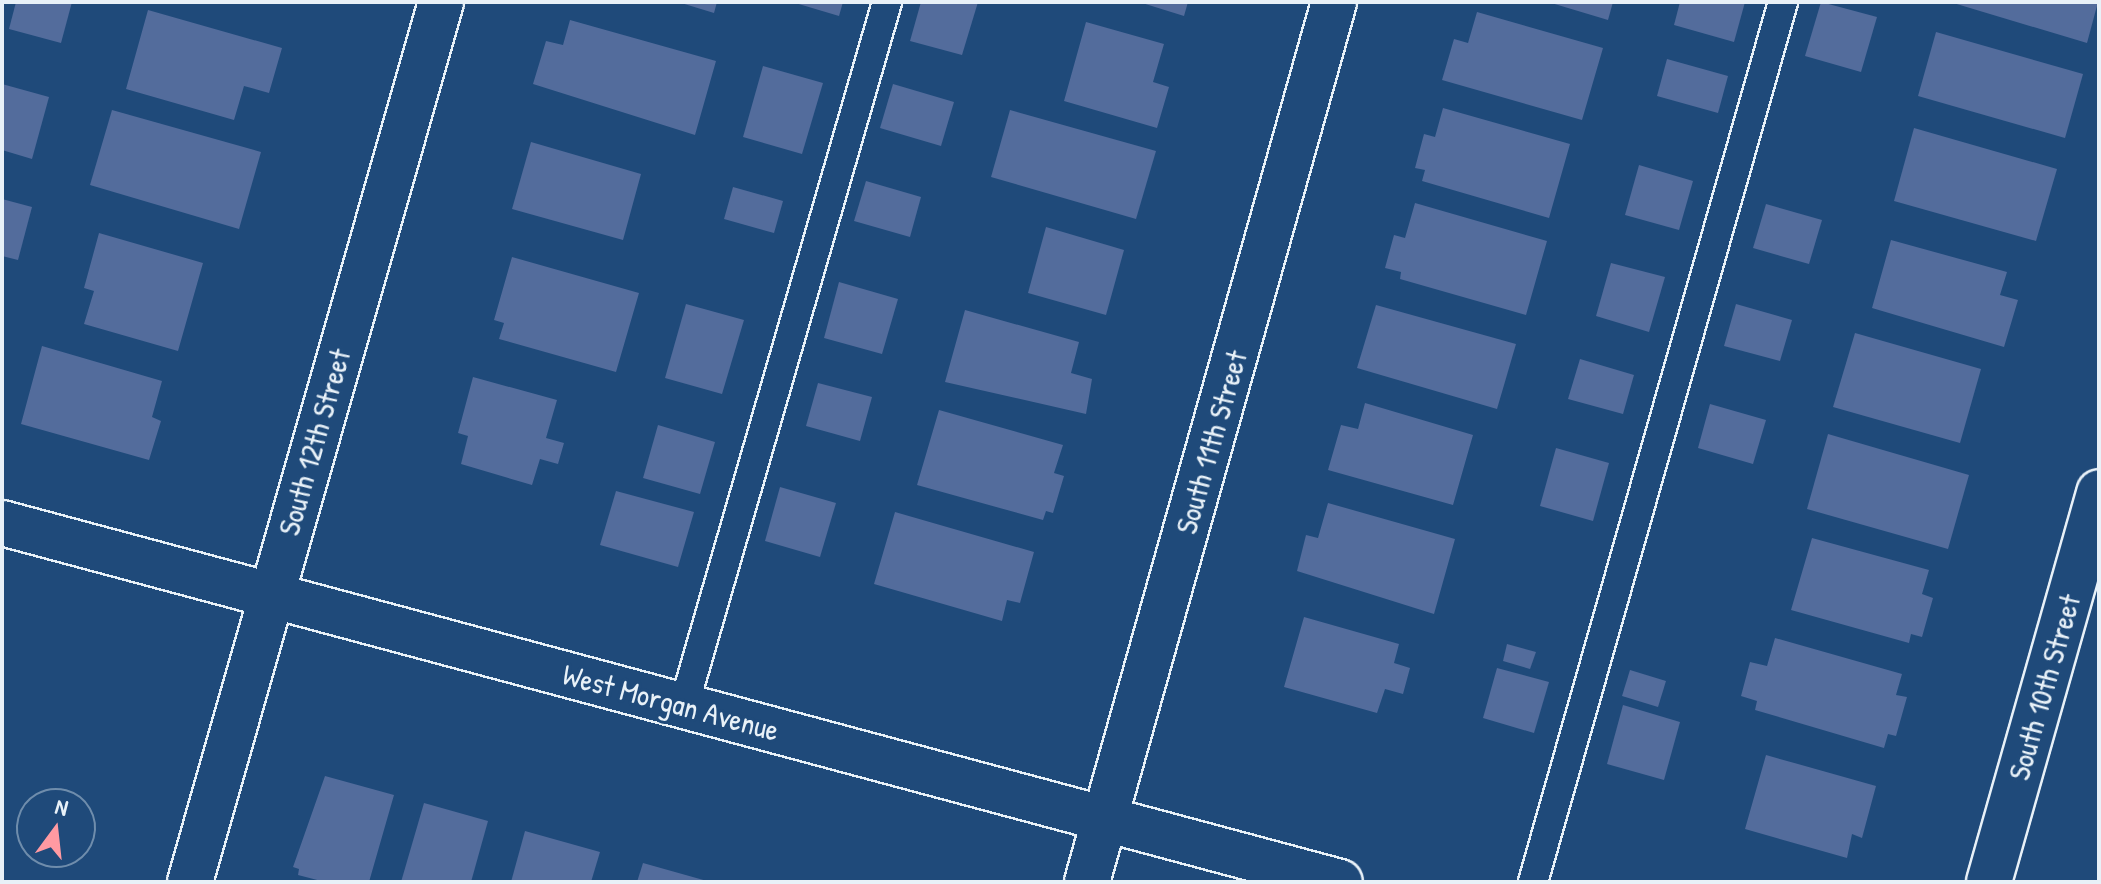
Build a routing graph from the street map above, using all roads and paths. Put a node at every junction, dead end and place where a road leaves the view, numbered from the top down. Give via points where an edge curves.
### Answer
1 (441, 2) edge
2 (887, 2) edge
3 (1334, 2) edge
4 (1783, 2) edge
5 (2099, 492) edge
6 (2, 523) edge
7 (270, 595) junction
8 (684, 705) junction
9 (1104, 819) junction
10 (190, 882) edge
11 (1087, 882) edge
12 (1340, 882) edge
13 (1533, 882) edge
14 (1989, 882) edge

1 - 7 street, South 12th Street
2 - 8 lane
3 - 9 street, South 11th Street
4 - 13 lane
5 - 14 street, South 10th Street
6 - 7 street, West Morgan Avenue
7 - 8 street, West Morgan Avenue
7 - 10 street, South 12th Street
8 - 9 street, West Morgan Avenue
9 - 11 street, South 11th Street
9 - 12 street, West Morgan Avenue

